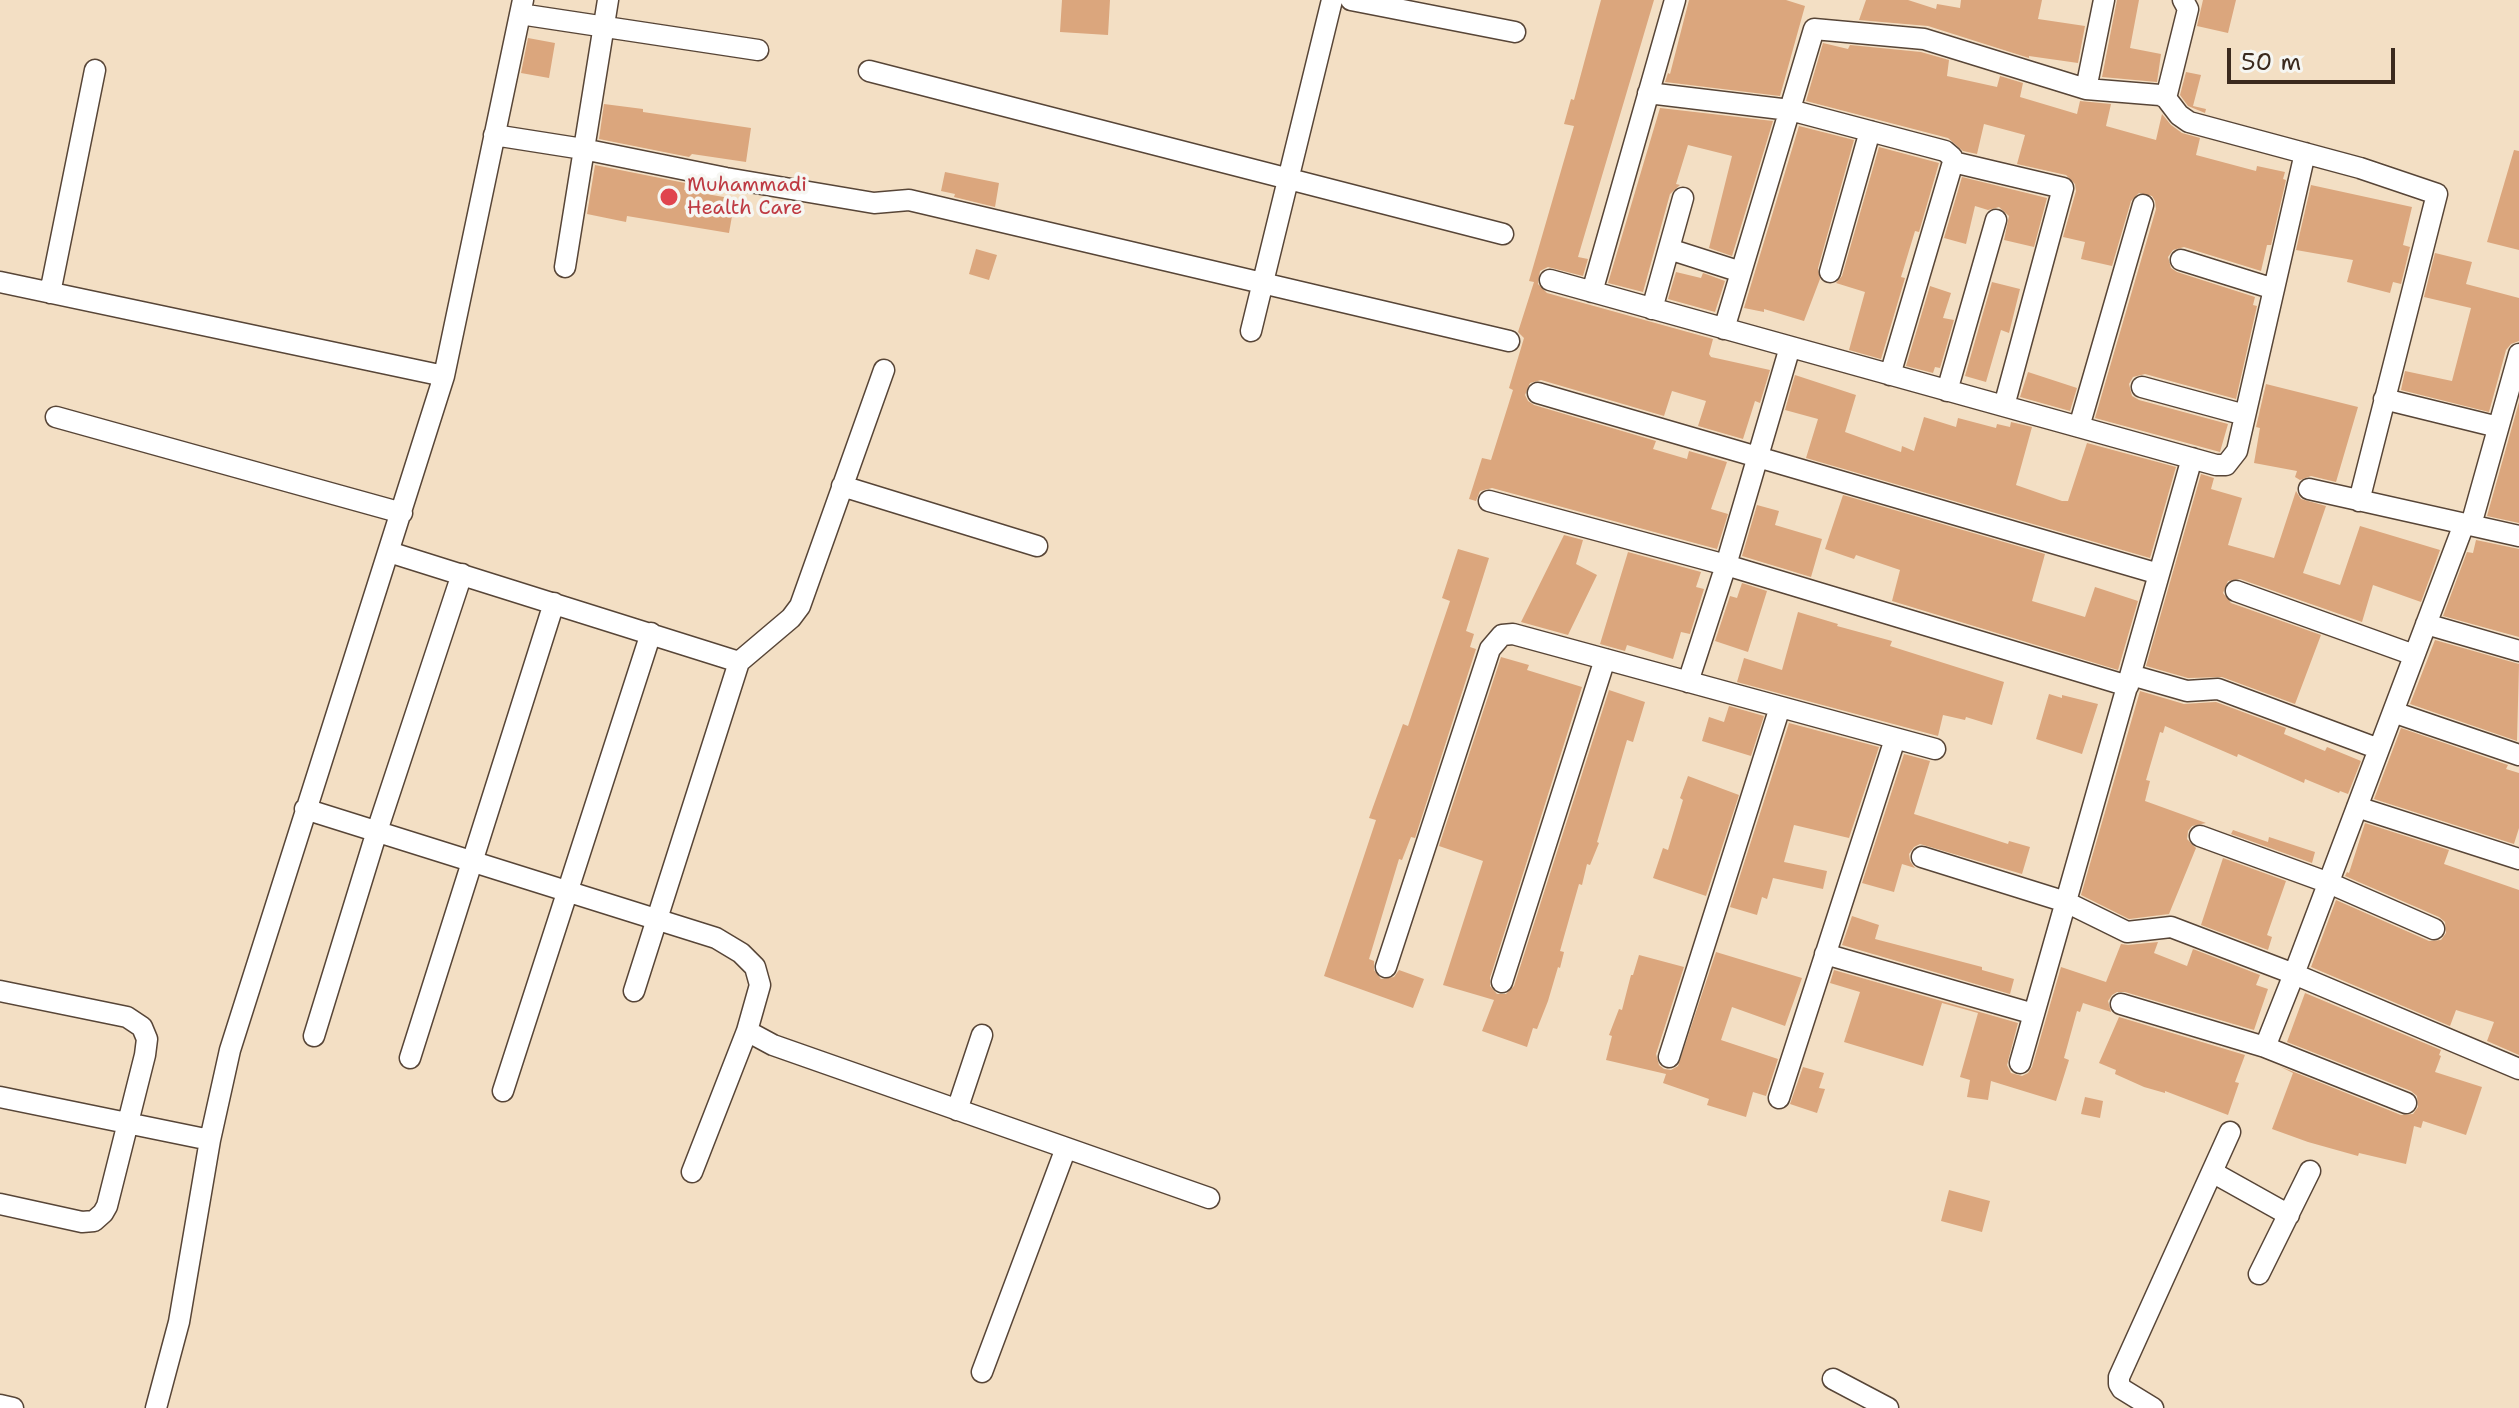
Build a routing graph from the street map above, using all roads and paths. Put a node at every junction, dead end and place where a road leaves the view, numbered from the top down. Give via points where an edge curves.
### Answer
1 (608, 0) edge
2 (1332, 0) edge
3 (1351, 0) edge
4 (1675, 0) edge
5 (2104, 0) edge
6 (2183, 0) edge
7 (522, 7) edge
8 (604, 27) junction
9 (1515, 32) dead end
10 (758, 50) dead end
11 (95, 70) dead end
12 (869, 71) dead end
13 (2086, 89) junction
14 (1648, 93) junction
15 (2166, 98) junction
16 (1790, 110) junction
17 (1870, 131) junction
18 (494, 135) junction
19 (583, 149) junction
20 (2305, 153) junction
21 (1953, 162) junction
22 (1288, 178) junction
23 (1683, 198) dead end
24 (2143, 205) dead end
25 (1996, 220) dead end
26 (1503, 234) dead end
27 (1669, 249) junction
28 (2181, 260) dead end
29 (565, 267) dead end
30 (1741, 272) junction
31 (1830, 272) dead end
32 (1550, 280) dead end
33 (0, 282) edge
34 (1262, 283) junction
35 (2274, 289) junction
36 (1592, 292) junction
37 (50, 293) junction
38 (1652, 309) junction
39 (1724, 329) junction
40 (1251, 331) dead end
41 (1509, 341) dead end
42 (1790, 347) junction
43 (2519, 354) edge
44 (884, 370) dead end
45 (1890, 375) junction
46 (444, 376) junction
47 (2142, 387) dead end
48 (1947, 391) junction
49 (1538, 393) dead end
50 (2384, 399) junction
51 (2004, 406) junction
52 (2245, 415) junction
53 (56, 417) dead end
54 (2079, 427) junction
55 (2498, 427) junction
56 (1757, 457) junction
57 (2192, 458) junction
58 (842, 486) junction
59 (2309, 489) dead end
60 (1489, 501) dead end
61 (2359, 501) junction
62 (402, 513) junction
63 (2467, 524) junction
64 (2519, 536) edge
65 (1037, 546) dead end
66 (389, 552) junction
67 (1726, 565) junction
68 (462, 574) junction
69 (2159, 574) junction
70 (2236, 591) dead end
71 (554, 603) junction
72 (2426, 624) junction
73 (651, 633) junction
74 (2519, 651) edge
75 (2414, 655) junction
76 (1605, 659) junction
77 (739, 662) junction
78 (2130, 680) junction
79 (1688, 682) junction
80 (1780, 707) junction
81 (2393, 712) junction
82 (1895, 739) junction
83 (1935, 749) dead end
84 (2379, 749) junction
85 (2519, 755) edge
86 (2357, 807) junction
87 (305, 809) junction
88 (377, 831) junction
89 (2200, 836) dead end
90 (1922, 857) dead end
91 (2519, 859) edge
92 (471, 861) junction
93 (2329, 883) junction
94 (566, 891) junction
95 (2066, 902) junction
96 (657, 920) junction
97 (2434, 929) dead end
98 (1825, 954) junction
99 (1386, 967) dead end
100 (2294, 974) junction
101 (1502, 982) dead end
102 (0, 991) edge
103 (634, 991) dead end
104 (2121, 1004) dead end
105 (2034, 1014) junction
106 (747, 1031) junction
107 (982, 1035) dead end
108 (314, 1036) dead end
109 (2265, 1047) junction
110 (1669, 1057) dead end
111 (410, 1058) dead end
112 (2020, 1063) dead end
113 (2519, 1069) edge
114 (503, 1091) dead end
115 (0, 1097) edge
116 (1779, 1098) dead end
117 (2406, 1103) dead end
118 (957, 1110) junction
119 (126, 1124) junction
120 (2230, 1132) dead end
121 (210, 1140) junction
122 (1066, 1148) junction
123 (2310, 1171) dead end
124 (692, 1172) dead end
125 (2212, 1172) junction
126 (1209, 1198) dead end
127 (0, 1204) edge
128 (2289, 1215) junction
129 (2259, 1274) dead end
130 (982, 1372) dead end
131 (1833, 1379) dead end
132 (0, 1405) edge
133 (13, 1408) edge
134 (156, 1408) edge
135 (1888, 1408) edge
136 (2153, 1408) edge

1 - 8 street
2 - 22 street
3 - 9 street
4 - 14 street
5 - 13 street
6 - 15 street via 2188,9
7 - 8 street
7 - 18 street
8 - 10 street
8 - 19 street
11 - 37 street
12 - 22 street
13 - 15 street
13 - 16 street via 1924,39 1814,29
14 - 16 street
14 - 36 street
15 - 20 street via 2189,122
16 - 17 street
16 - 30 street
17 - 21 street via 1945,151
17 - 31 street
18 - 19 street
18 - 46 street
19 - 29 street
19 - 34 street via 874,203 909,200
20 - 35 street
20 - 50 street via 2437,194
21 - 45 street
21 - 51 street via 2063,188
22 - 26 street
22 - 34 street
23 - 27 street
24 - 54 street
25 - 48 street
27 - 30 street
27 - 38 street
28 - 35 street
30 - 39 street
32 - 36 street
33 - 37 street
34 - 40 street
34 - 41 street
35 - 52 street
36 - 38 street
37 - 46 street
38 - 39 street
39 - 42 street
42 - 45 street
42 - 56 street
43 - 55 street
44 - 58 street
45 - 48 street
46 - 62 street
47 - 52 street
48 - 51 street
49 - 56 street
50 - 55 street
50 - 61 street
51 - 54 street
52 - 57 street via 2237,451 2226,465
53 - 62 street
54 - 57 street
55 - 63 street
56 - 67 street
56 - 69 street
57 - 69 street
58 - 65 street
58 - 77 street via 800,606
59 - 61 street
60 - 67 street
61 - 63 street
62 - 66 street
63 - 64 street
63 - 72 street
66 - 68 street
66 - 87 street
67 - 78 street
67 - 79 street
68 - 71 street
68 - 88 street
69 - 78 street
70 - 75 street
71 - 73 street
71 - 92 street
72 - 74 street
72 - 75 street
73 - 77 street
73 - 94 street
75 - 81 street
76 - 79 street
76 - 99 street via 1513,634 1496,640
76 - 101 street
77 - 96 street
78 - 84 street via 2187,691 2218,689
78 - 95 street
79 - 80 street
80 - 82 street
80 - 110 street
81 - 84 street
81 - 85 street
82 - 83 street
82 - 98 street
84 - 86 street
86 - 91 street
86 - 93 street
87 - 88 street
87 - 121 street via 230,1050
88 - 92 street
88 - 108 street
89 - 93 street
90 - 95 street
92 - 94 street
92 - 111 street
93 - 97 street
93 - 100 street
94 - 96 street
94 - 114 street
95 - 100 street via 2127,932 2171,927
95 - 105 street
96 - 103 street
96 - 106 street via 716,938 755,967 760,985
98 - 105 street
98 - 116 street
100 - 109 street
100 - 113 street
102 - 119 street via 127,1017 142,1027 145,1055
104 - 109 street
105 - 112 street
106 - 118 street via 798,1055
106 - 124 street
107 - 118 street
109 - 117 street
115 - 119 street
118 - 122 street
119 - 121 street
119 - 127 street via 107,1206 94,1221
120 - 125 street
121 - 134 street via 179,1322
122 - 126 street
122 - 130 street
123 - 128 street
125 - 128 street
125 - 136 street via 2119,1377 2122,1389
128 - 129 street
131 - 135 street
132 - 133 street

